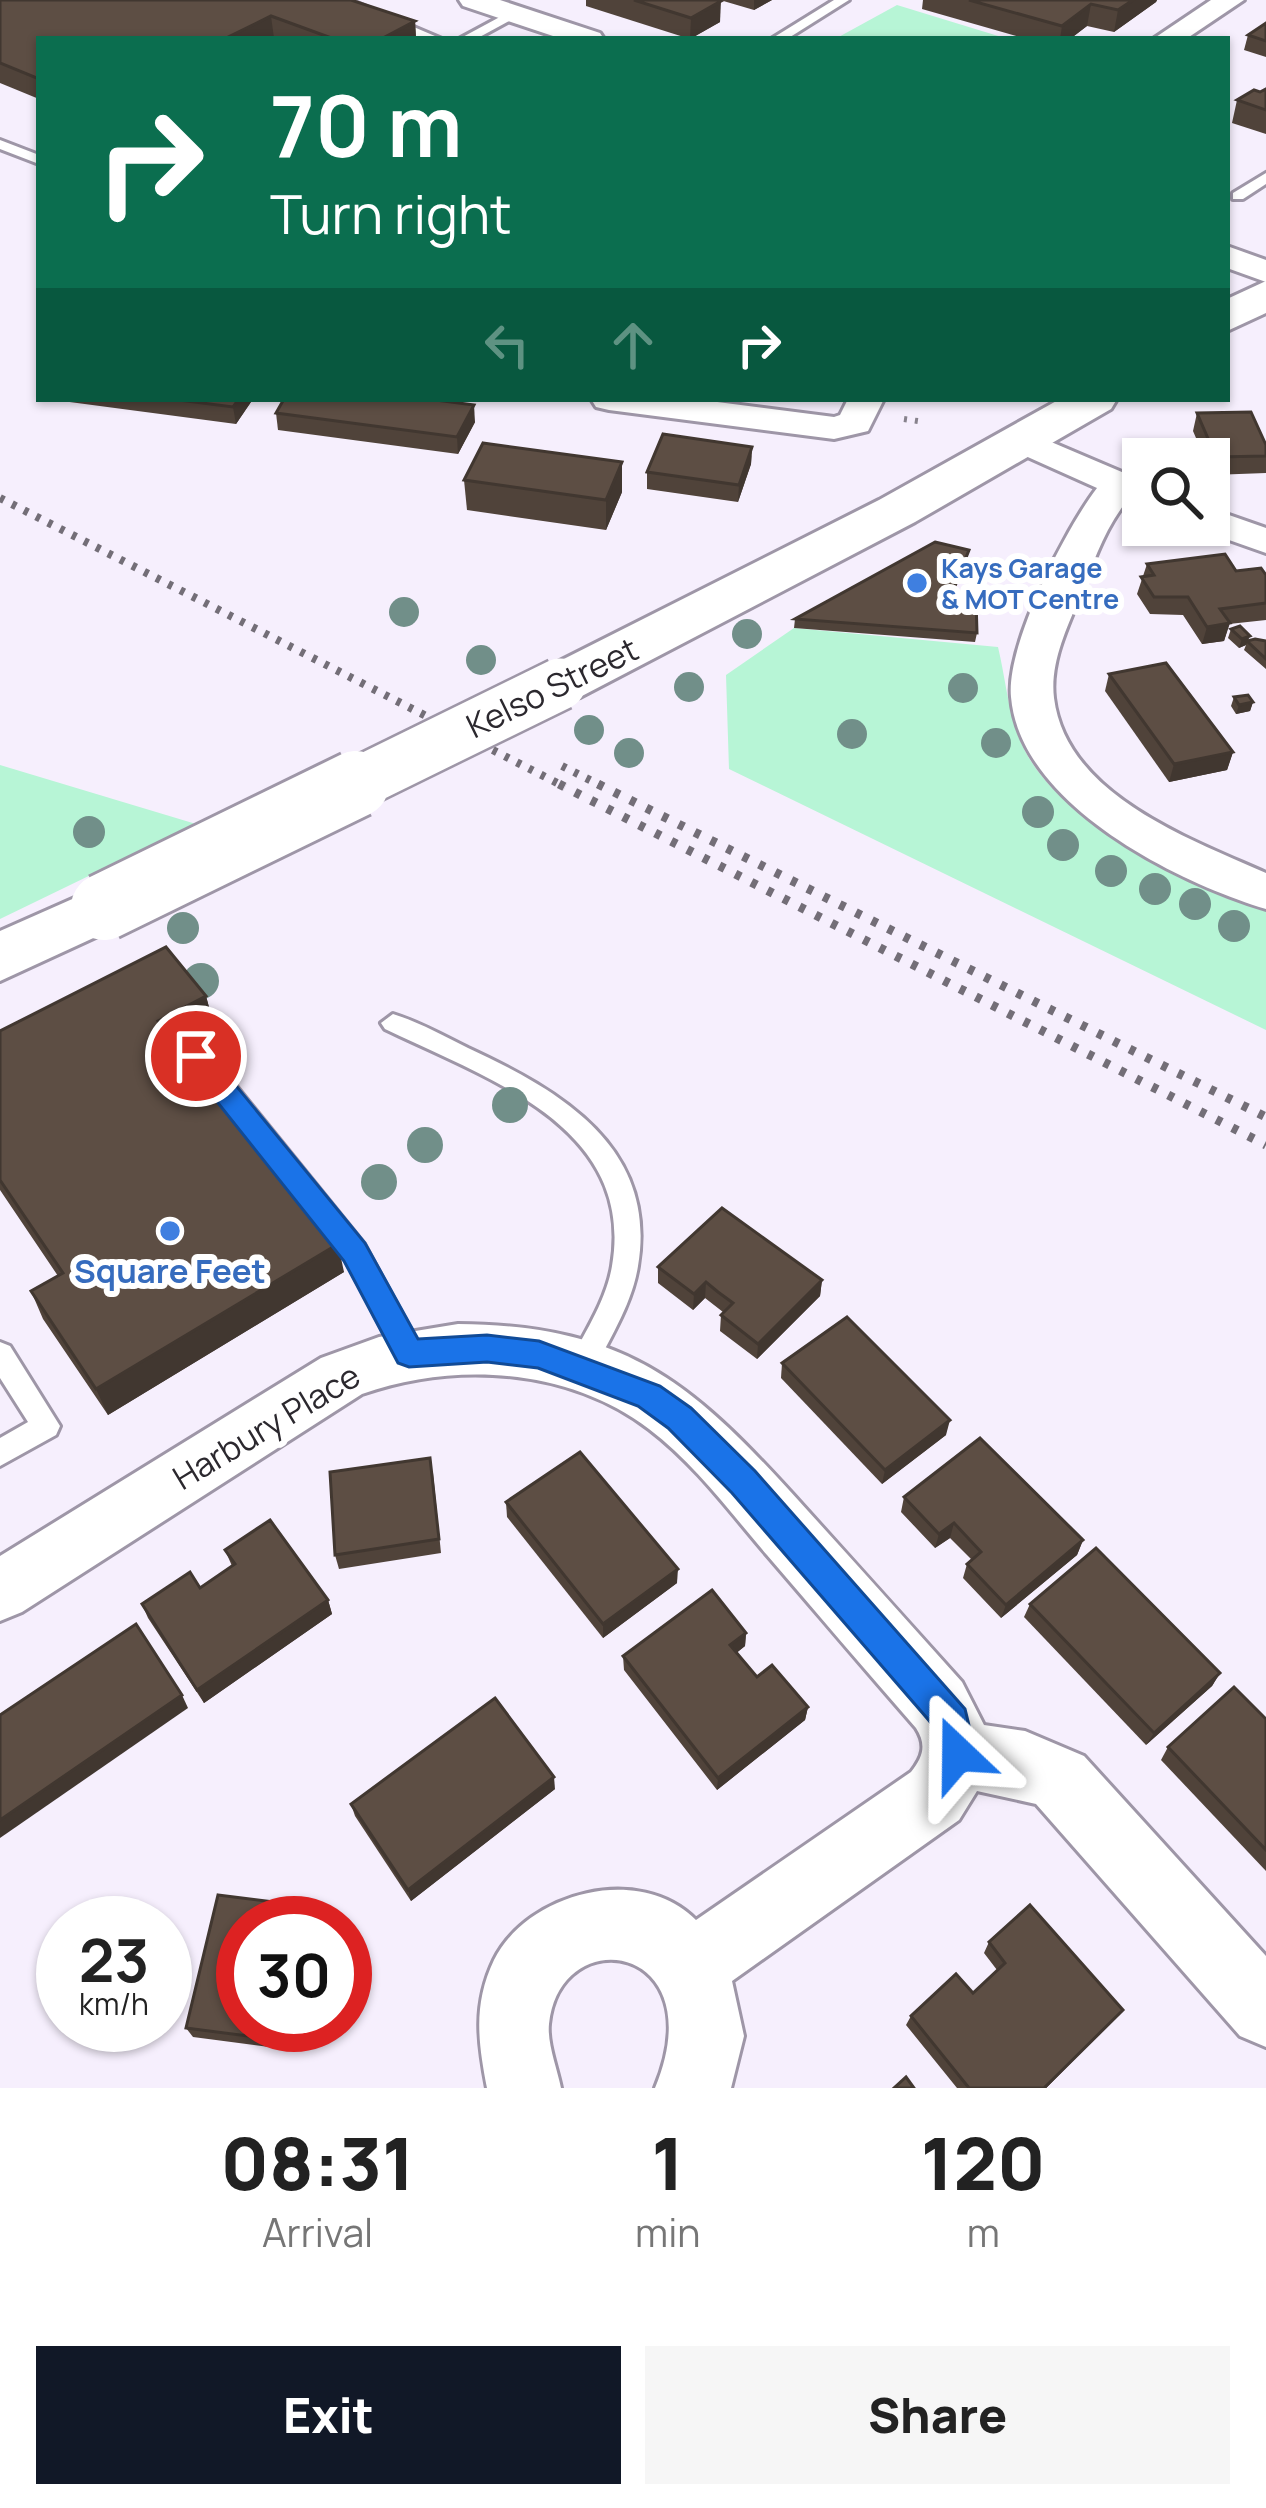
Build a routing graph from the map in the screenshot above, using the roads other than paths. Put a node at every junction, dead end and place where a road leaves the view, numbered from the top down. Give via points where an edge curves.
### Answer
1 (339, 0) edge
2 (393, 0) edge
3 (472, 0) edge
4 (844, 0) edge
5 (1231, 0) edge
6 (371, 11) junction
7 (516, 14) junction
8 (428, 36) edge
9 (472, 36) edge
10 (581, 36) edge
11 (783, 36) edge
12 (1172, 36) edge
13 (0, 144) edge
14 (36, 159) edge
15 (1266, 177) edge
16 (1238, 196) dead end
17 (1266, 242) edge
18 (1243, 263) edge
19 (1266, 294) edge
20 (1230, 316) edge
21 (632, 402) edge
22 (865, 402) edge
23 (1089, 402) edge
24 (1024, 441) junction
25 (1122, 486) edge
26 (1122, 495) edge
27 (1230, 528) edge
28 (1266, 541) edge
29 (1266, 892) edge
30 (0, 958) edge
31 (393, 1023) dead end
32 (196, 1056) dead end
33 (409, 1353) junction
34 (0, 1354) edge
35 (580, 1367) junction
36 (0, 1453) edge
37 (0, 1591) edge
38 (958, 1754) junction
39 (691, 1967) junction
40 (1266, 2010) edge
41 (524, 2088) edge
42 (692, 2088) edge

1 - 6 lane
2 - 6 lane
3 - 7 street
4 - 11 lane
5 - 12 street
6 - 8 lane
7 - 9 lane
7 - 10 street
13 - 14 lane
15 - 16 lane
17 - 18 street
19 - 20 street
21 - 22 street via 834,428 855,423
23 - 24 street, Kelso Street
24 - 25 street
24 - 30 street, Kelso Street, bridge via 560,684
26 - 29 street via 1096,511 1036,652 1034,710 1061,771 1148,838
27 - 28 street
31 - 35 lane via 549,1101 611,1159 628,1209 626,1263
32 - 33 lane via 355,1252
33 - 35 street, Harbury Place via 487,1348
33 - 37 street, Harbury Place via 342,1376
34 - 36 lane via 46,1426
35 - 38 street, Harbury Place via 649,1396 743,1482 952,1721
38 - 39 street via 935,1796
38 - 40 street via 1060,1780
39 - 41 street via 643,1927 583,1926 555,1940 517,1992 510,2025
39 - 42 street via 706,2001 709,2038

